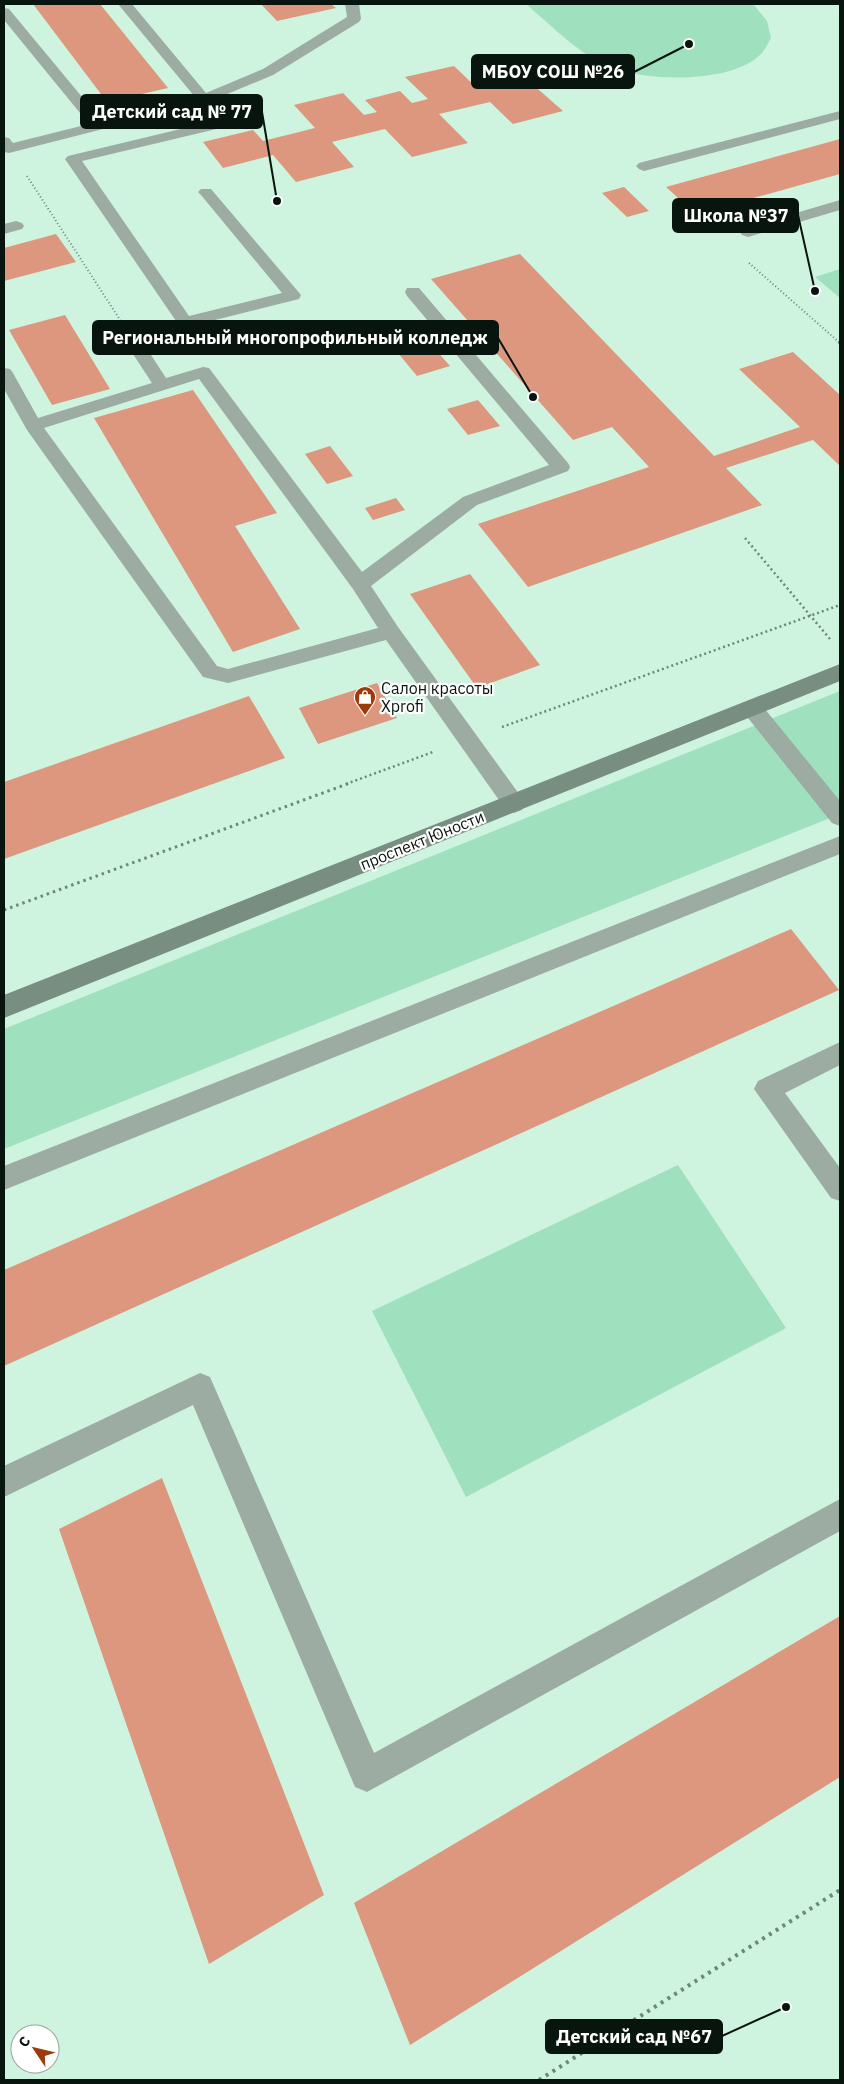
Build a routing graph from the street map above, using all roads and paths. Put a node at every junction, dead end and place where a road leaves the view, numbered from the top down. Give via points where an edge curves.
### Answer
1 (125, 4) edge
2 (352, 4) edge
3 (4, 12) edge
4 (204, 99) junction
5 (840, 115) edge
6 (98, 125) junction
7 (6, 145) edge
8 (644, 166) dead end
9 (206, 192) dead end
10 (840, 205) edge
11 (748, 232) joint
12 (414, 292) dead end
13 (186, 322) junction
14 (840, 343) edge
15 (142, 354) junction
16 (4, 373) edge
17 (162, 385) junction
18 (33, 426) junction
19 (745, 538) dead end
20 (360, 584) junction
21 (840, 605) edge
22 (810, 615) junction
23 (391, 632) junction
24 (834, 644) dead end
25 (840, 672) edge
26 (752, 708) junction
27 (469, 739) junction
28 (514, 804) junction
29 (840, 818) edge
30 (840, 845) edge
31 (4, 910) edge
32 (4, 1007) edge
33 (840, 1053) edge
34 (4, 1178) edge
35 (840, 1189) edge
36 (4, 1482) edge
37 (840, 1514) edge
38 (840, 1890) edge
39 (540, 2080) edge

1 - 4 lane
2 - 4 lane via 354,19 268,72
3 - 6 lane
4 - 6 lane
4 - 13 lane via 224,123 73,159
5 - 8 lane
6 - 7 lane
7 - 15 path
9 - 13 lane via 293,295
10 - 11 lane
11 - 14 path via 722,239
12 - 20 lane via 561,467 470,501
13 - 15 lane
15 - 17 lane
16 - 18 lane
17 - 18 lane
17 - 20 lane via 203,372
18 - 23 lane via 210,672 228,676
19 - 22 path
20 - 23 lane
21 - 22 path
22 - 24 path
22 - 27 path
23 - 27 lane
25 - 26 main road, проспект Юности
26 - 28 main road, проспект Юности
26 - 29 lane
27 - 28 lane
27 - 31 path
28 - 32 main road, проспект Юности
30 - 34 lane
33 - 35 lane via 767,1089
36 - 37 lane via 200,1387 367,1775
38 - 39 path

